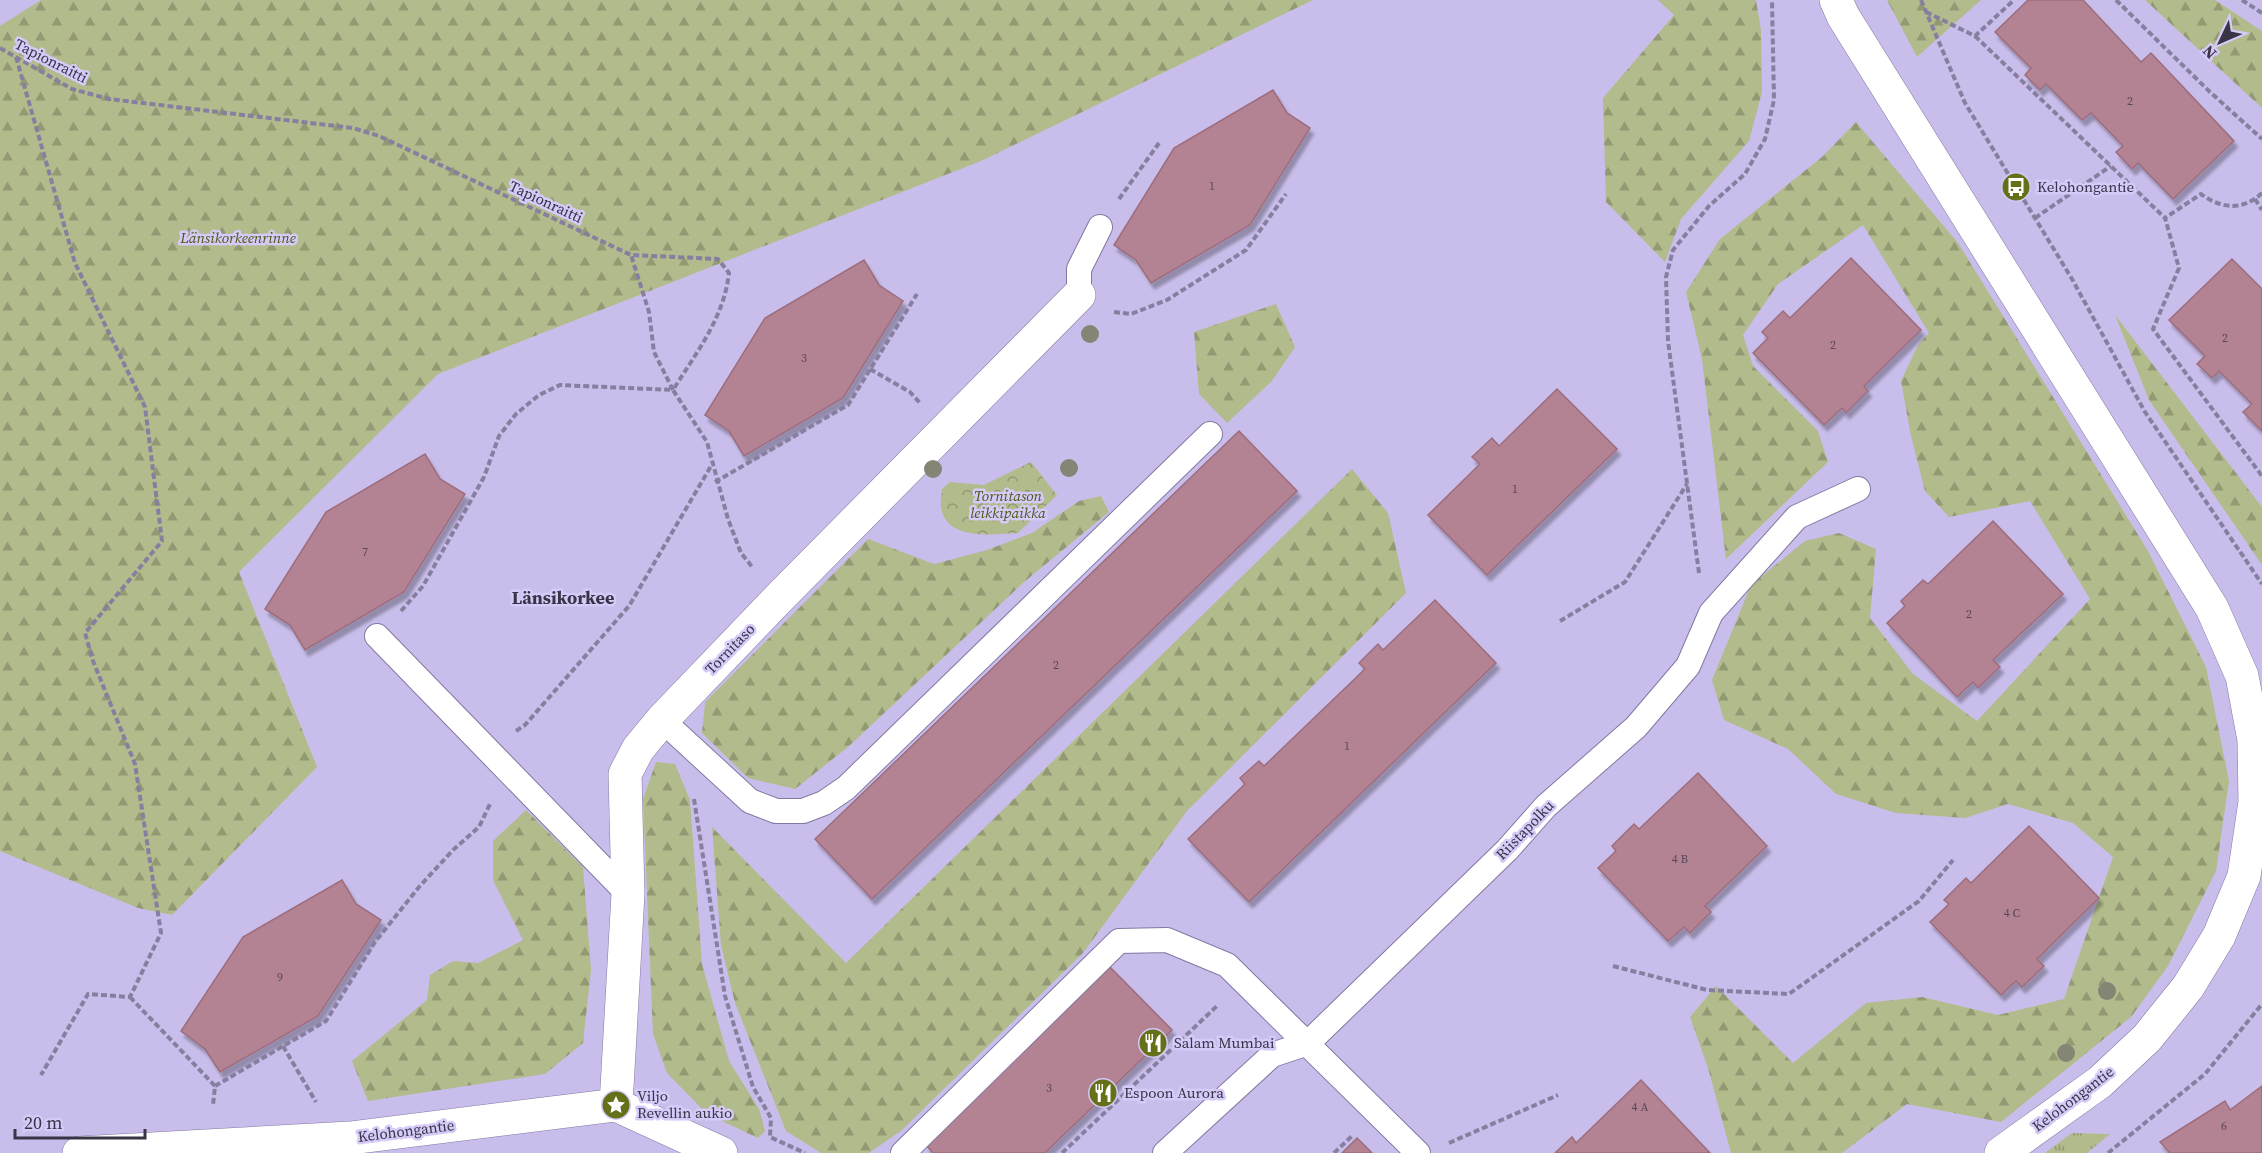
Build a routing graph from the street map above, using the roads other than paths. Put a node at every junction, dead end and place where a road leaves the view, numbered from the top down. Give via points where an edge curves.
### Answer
1 (1836, 0) edge
2 (1100, 227) road end
3 (1079, 295) joint
4 (1210, 434) dead end
5 (1858, 489) dead end
6 (377, 636) road end
7 (662, 720) junction
8 (2259, 802) edge
9 (628, 894) junction
10 (1308, 1042) junction
11 (616, 1105) junction
12 (342, 1144) edge
13 (1167, 1152) edge
14 (79, 1153) edge
15 (721, 1153) edge
16 (903, 1153) edge
17 (1418, 1153) edge
18 (2001, 1153) edge

1 - 8 street, Kelohongantie via 2212,608 2242,676 2254,740
2 - 3 lane via 1079,269
3 - 7 street, Tornitaso
4 - 7 lane via 846,788 824,803 803,811 776,812 750,801
5 - 10 lane, Riistapolku via 1797,517 1712,613 1688,666 1636,727 1546,806 1498,858
6 - 9 lane
7 - 9 street, Tornitaso via 638,748 625,774
8 - 18 street, Kelohongantie via 2244,876 2219,936 2188,987 2147,1038 2100,1082
9 - 11 street, Tornitaso
10 - 13 lane, Riistapolku via 1272,1054
10 - 16 lane via 1227,964 1167,940 1119,941
10 - 17 lane
11 - 12 street, Kelohongantie
11 - 15 street
12 - 14 street, Kelohongantie

